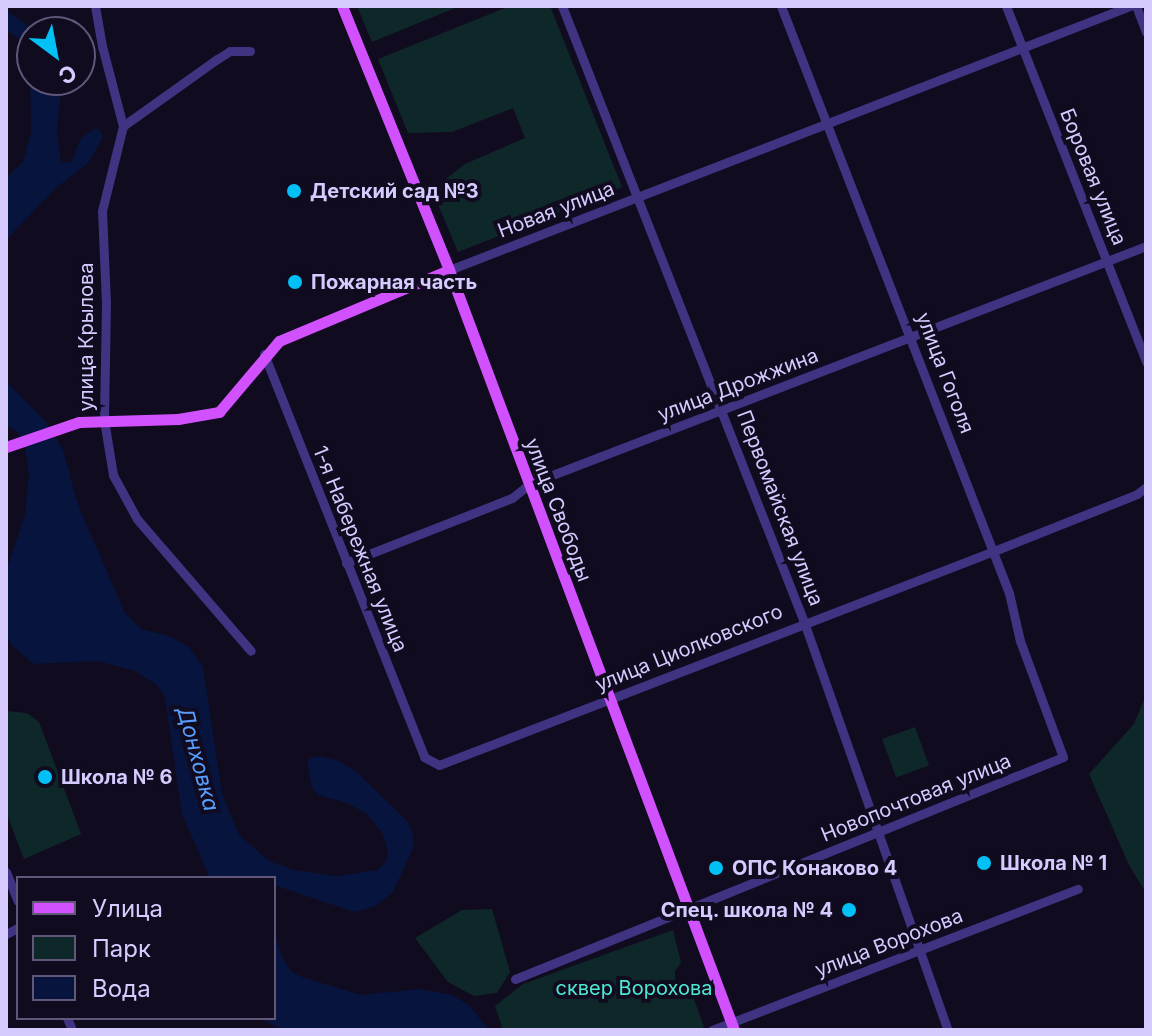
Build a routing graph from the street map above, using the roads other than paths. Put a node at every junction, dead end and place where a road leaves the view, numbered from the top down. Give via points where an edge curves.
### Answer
1 (95, 6) edge
2 (342, 6) edge
3 (562, 6) edge
4 (781, 6) edge
5 (1006, 6) edge
6 (1133, 6) edge
7 (1146, 32) edge
8 (1023, 49) junction
9 (250, 51) dead end
10 (828, 125) junction
11 (123, 126) junction
12 (638, 198) junction
13 (1146, 246) edge
14 (1108, 262) junction
15 (449, 270) junction
16 (913, 338) junction
17 (264, 354) junction
18 (1146, 362) edge
19 (723, 410) junction
20 (104, 420) junction
21 (10, 445) edge
22 (529, 484) junction
23 (1146, 487) edge
24 (994, 551) junction
25 (346, 563) junction
26 (804, 622) junction
27 (251, 651) dead end
28 (609, 700) junction
29 (424, 757) joint
30 (1063, 757) joint
31 (879, 833) junction
32 (6, 872) edge
33 (1078, 889) dead end
34 (16, 896) edge
35 (689, 910) junction
36 (920, 952) junction
37 (515, 979) dead end
38 (732, 1026) edge
39 (712, 1030) edge
40 (948, 1030) edge

1 - 11 street
2 - 15 main road, улица Свободы
3 - 12 street, Первомайская улица
4 - 10 street, улица Гоголя
5 - 8 street, Боровая улица
6 - 7 street
6 - 8 street, Новая улица
8 - 10 street, Новая улица
8 - 14 street, Боровая улица
9 - 11 street via 230,51
10 - 12 street, Новая улица
10 - 16 street, улица Гоголя
11 - 20 street, улица Крылова via 102,211
12 - 15 street, Новая улица
12 - 19 street, Первомайская улица
13 - 14 street, улица Дрожжина
14 - 16 street, улица Дрожжина
14 - 18 street, Боровая улица
15 - 17 main road, Новая улица via 296,331
15 - 22 main road, улица Свободы
16 - 19 street, улица Дрожжина
16 - 24 street, улица Гоголя
17 - 20 main road, Новая улица via 219,412 178,419
17 - 25 street, 1-я Набережная улица
19 - 22 street, улица Дрожжина
19 - 26 street, Первомайская улица
20 - 21 main road, Новая улица via 58,428
20 - 27 street, улица Крылова via 113,475 137,519
22 - 25 street, улица Дрожжина via 512,498
22 - 28 main road, улица Свободы
23 - 24 street, улица Циолковского
24 - 26 street, улица Циолковского
24 - 30 street, улица Гоголя
25 - 29 street, 1-я Набережная улица
26 - 28 street, улица Циолковского
26 - 31 street, Первомайская улица
28 - 29 street, улица Циолковского via 439,765
28 - 35 main road, улица Свободы
30 - 31 street, Новопочтовая улица
31 - 35 street, Новопочтовая улица
31 - 36 street, Первомайская улица
32 - 34 street
33 - 36 street, улица Ворохова
35 - 37 street, Новопочтовая улица
35 - 38 main road, улица Свободы
36 - 38 street, улица Ворохова
36 - 40 street, Первомайская улица
38 - 39 street, улица Ворохова

